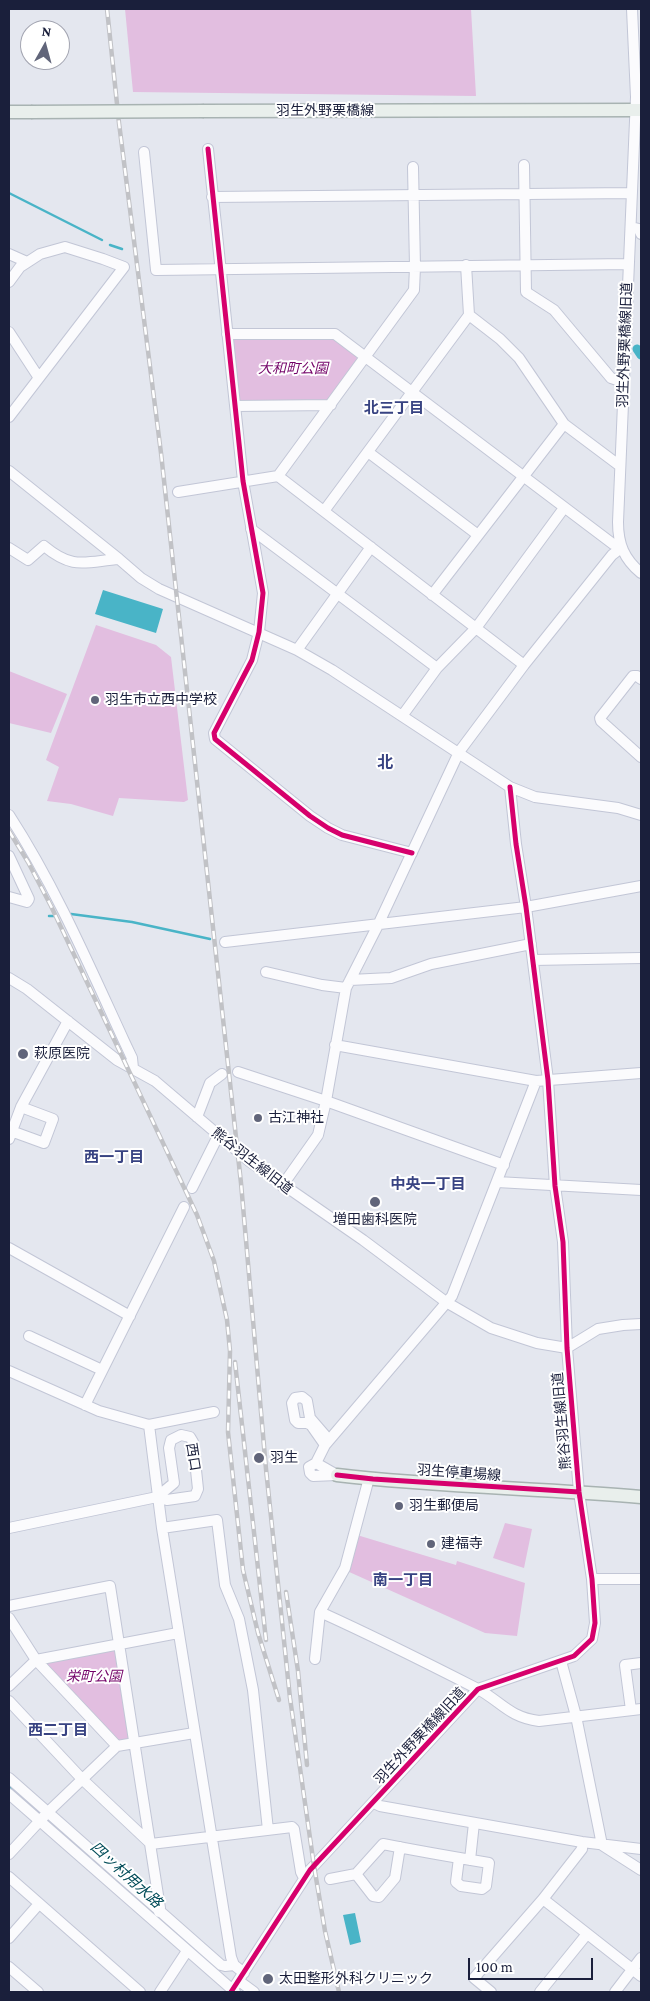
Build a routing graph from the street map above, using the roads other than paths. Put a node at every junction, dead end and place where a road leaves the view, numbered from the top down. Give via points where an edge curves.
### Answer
1 (632, 9) edge
2 (639, 110) edge
3 (9, 112) edge
4 (208, 149) dead end
5 (144, 152) dead end
6 (524, 166) dead end
7 (413, 167) dead end
8 (632, 193) junction
9 (524, 194) junction
10 (414, 195) junction
11 (212, 197) junction
12 (631, 227) junction
13 (641, 234) edge
14 (9, 254) edge
15 (27, 262) junction
16 (628, 264) junction
17 (466, 265) junction
18 (526, 265) junction
19 (416, 267) junction
20 (220, 269) junction
21 (9, 282) edge
22 (469, 315) junction
23 (9, 332) edge
24 (227, 334) junction
25 (366, 356) junction
26 (39, 378) junction
27 (623, 382) junction
28 (412, 392) junction
29 (331, 405) junction
30 (235, 406) junction
31 (9, 417) edge
32 (564, 424) junction
33 (368, 452) junction
34 (620, 466) junction
35 (9, 471) edge
36 (278, 476) junction
37 (523, 477) junction
38 (243, 481) junction
39 (178, 492) dead end
40 (564, 508) junction
41 (324, 511) junction
42 (251, 529) junction
43 (478, 534) junction
44 (370, 547) junction
45 (9, 548) edge
46 (621, 548) junction
47 (641, 558) edge
48 (119, 559) junction
49 (638, 570) edge
50 (337, 594) junction
51 (432, 595) junction
52 (476, 628) junction
53 (259, 632) junction
54 (296, 650) junction
55 (524, 665) junction
56 (437, 668) junction
57 (641, 679) edge
58 (402, 716) junction
59 (459, 752) junction
60 (641, 757) edge
61 (510, 787) junction
62 (9, 815) edge
63 (641, 815) edge
64 (412, 853) junction
65 (9, 856) edge
66 (641, 886) edge
67 (9, 897) edge
68 (526, 907) junction
69 (378, 925) junction
70 (225, 942) dead end
71 (531, 944) junction
72 (641, 958) edge
73 (533, 960) junction
74 (266, 972) dead end
75 (9, 978) edge
76 (348, 984) junction
77 (68, 1021) junction
78 (336, 1045) junction
79 (134, 1068) junction
80 (238, 1072) dead end
81 (641, 1073) edge
82 (222, 1074) dead end
83 (548, 1080) junction
84 (536, 1081) junction
85 (326, 1101) junction
86 (21, 1107) junction
87 (197, 1117) junction
88 (10, 1135) edge
89 (218, 1136) junction
90 (504, 1165) junction
91 (497, 1182) junction
92 (282, 1186) junction
93 (555, 1186) junction
94 (192, 1188) dead end
95 (641, 1190) edge
96 (184, 1207) dead end
97 (9, 1248) edge
98 (446, 1302) junction
99 (130, 1316) junction
100 (641, 1324) edge
101 (29, 1336) dead end
102 (566, 1348) junction
103 (102, 1370) junction
104 (9, 1371) edge
105 (85, 1405) junction
106 (214, 1412) dead end
107 (149, 1426) junction
108 (327, 1443) junction
109 (337, 1474) joint
110 (369, 1478) junction
111 (579, 1492) junction
112 (157, 1497) junction
113 (641, 1497) edge
114 (9, 1528) edge
115 (162, 1528) junction
116 (592, 1579) junction
117 (641, 1580) edge
118 (9, 1606) edge
119 (320, 1612) junction
120 (9, 1618) edge
121 (178, 1633) junction
122 (118, 1643) junction
123 (315, 1659) dead end
124 (36, 1660) junction
125 (561, 1661) junction
126 (641, 1663) edge
127 (9, 1686) edge
128 (478, 1689) junction
129 (9, 1701) edge
130 (636, 1710) edge
131 (576, 1716) junction
132 (194, 1733) junction
133 (134, 1743) junction
134 (117, 1746) junction
135 (9, 1778) edge
136 (82, 1779) junction
137 (9, 1794) edge
138 (374, 1803) junction
139 (44, 1817) junction
140 (474, 1823) junction
141 (268, 1830) junction
142 (211, 1837) junction
143 (582, 1842) junction
144 (151, 1844) junction
145 (602, 1845) junction
146 (400, 1847) junction
147 (641, 1849) edge
148 (9, 1854) edge
149 (641, 1870) edge
150 (356, 1874) junction
151 (9, 1877) edge
152 (304, 1878) junction
153 (330, 1879) dead end
154 (543, 1899) junction
155 (38, 1905) junction
156 (159, 1912) junction
157 (587, 1934) junction
158 (9, 1938) edge
159 (187, 1951) junction
160 (641, 1958) edge
161 (234, 1965) junction
162 (9, 1966) edge
163 (637, 1973) edge
164 (241, 1977) junction
165 (38, 1992) edge
166 (140, 1992) edge
167 (160, 1992) edge
168 (233, 1992) edge
169 (254, 1992) edge
170 (491, 1992) edge
171 (540, 1992) edge
172 (615, 1992) edge

1 - 2 street, 羽生外野栗橋線旧道
2 - 3 main road, 羽生外野栗橋線, bridge
2 - 8 street, 羽生外野栗橋線旧道
4 - 11 street
5 - 20 street via 156,270
6 - 9 street
7 - 10 street
8 - 9 street
8 - 12 street, 羽生外野栗橋線旧道
9 - 10 street
9 - 18 street
10 - 11 street
10 - 19 street
11 - 20 street
12 - 13 street
12 - 16 street, 羽生外野栗橋線旧道
14 - 15 street
15 - 21 street
15 - 26 street via 40,254 65,247 124,267
16 - 18 street
16 - 27 street, 羽生外野栗橋線旧道
17 - 18 street
17 - 19 street
17 - 22 street
18 - 27 street via 526,292 554,310 612,378
19 - 20 street
19 - 25 street via 414,290
20 - 24 street
22 - 28 street
22 - 32 street via 519,358
23 - 26 street
24 - 25 street via 332,333
24 - 30 street
25 - 28 street
25 - 29 street
26 - 31 street
27 - 34 street, 羽生外野栗橋線旧道
28 - 33 street
28 - 37 street
29 - 30 street
29 - 36 street
30 - 38 street
32 - 34 street
32 - 37 street
33 - 41 street
33 - 43 street
34 - 46 street, 羽生外野栗橋線旧道 via 618,522
35 - 48 street
36 - 38 street
36 - 41 street
37 - 40 street
37 - 43 street
38 - 39 street
38 - 42 street
40 - 46 street
40 - 52 street
41 - 44 street
42 - 50 street
42 - 53 street via 263,593
43 - 51 street
44 - 50 street
44 - 51 street
45 - 48 street via 28,560 44,546 58,558 74,564
46 - 49 street, 羽生外野栗橋線旧道
46 - 55 street
47 - 49 street
48 - 53 street via 159,589
50 - 54 street
50 - 56 street
51 - 52 street
52 - 55 street
52 - 56 street
53 - 54 street
53 - 64 street via 252,660 214,733 215,739 328,828 342,835
54 - 58 street
55 - 59 street
56 - 58 street
57 - 60 street via 633,676 600,718
58 - 59 street
59 - 61 street
59 - 64 street
61 - 63 street via 535,798 618,808
61 - 68 street
62 - 79 street via 63,908
64 - 69 street
65 - 67 street via 29,899 27,902
66 - 68 street
68 - 69 street
68 - 71 street
69 - 70 street
69 - 76 street
71 - 73 street
71 - 76 street via 431,964 392,978
72 - 73 street
73 - 83 street
74 - 76 street via 322,985
75 - 77 street, 熊谷羽生線旧道
76 - 78 street
77 - 79 street, 熊谷羽生線旧道 via 111,1055
77 - 86 street
78 - 84 street
78 - 85 street
79 - 87 street, 熊谷羽生線旧道 via 155,1081
80 - 85 street
81 - 83 street
82 - 87 street via 210,1083
83 - 84 street
83 - 93 street
84 - 90 street
85 - 90 street
85 - 92 street via 318,1135
86 - 88 street
86 - 88 street via 54,1119 44,1143
87 - 89 street, 熊谷羽生線旧道
89 - 92 street, 熊谷羽生線旧道
89 - 94 street
90 - 91 street
91 - 93 street
91 - 98 street via 452,1296
92 - 98 street, 熊谷羽生線旧道 via 363,1240
93 - 95 street
93 - 102 street via 562,1242
96 - 99 street
97 - 99 street
98 - 102 street, 熊谷羽生線旧道 via 491,1328 537,1343
98 - 108 street
99 - 103 street
100 - 102 street via 598,1329
101 - 103 street
102 - 111 street, 熊谷羽生線旧道
103 - 105 street
104 - 105 street
105 - 107 street
106 - 107 street
107 - 112 street
108 - 108 street via 307,1422 295,1420 294,1398 302,1397 307,1401 310,1418
108 - 109 street via 316,1463 309,1467 310,1473 313,1476
109 - 110 main road, 羽生停車場線
110 - 111 main road, 羽生停車場線
110 - 119 street via 345,1568
111 - 113 main road, 羽生停車場線
111 - 116 street, 羽生外野栗橋線旧道
112 - 112 street, 西口 via 174,1483 169,1448 171,1440 181,1435 190,1437 197,1494 187,1499
112 - 114 street
112 - 115 street
115 - 121 street
115 - 141 street via 217,1520 225,1585 239,1619 254,1690
116 - 117 street
116 - 125 street, 羽生外野栗橋線旧道 via 595,1623 592,1639 574,1656
118 - 122 street via 110,1586
119 - 123 street
119 - 128 street
120 - 124 street
121 - 122 street
121 - 132 street
122 - 124 street
122 - 133 street
124 - 127 street
124 - 134 street
125 - 128 street, 羽生外野栗橋線旧道
125 - 131 street
126 - 130 street via 625,1665
128 - 131 street via 524,1719 539,1722
128 - 138 street, 羽生外野栗橋線旧道
129 - 136 street
130 - 131 street
131 - 145 street
132 - 133 street
132 - 142 street
133 - 134 street
133 - 144 street
134 - 136 street
135 - 139 street
136 - 139 street
136 - 144 street
137 - 139 street
138 - 140 street
138 - 152 street, 羽生外野栗橋線旧道
139 - 148 street
139 - 156 street
139 - 159 street
140 - 143 street
140 - 146 street via 464,1859
141 - 142 street
141 - 152 street via 294,1829
142 - 144 street
142 - 161 street
143 - 145 street
143 - 154 street via 582,1849
144 - 156 street
145 - 147 street
145 - 149 street
146 - 150 street via 383,1844
146 - 150 street via 396,1878 379,1897 373,1896
150 - 153 street
151 - 155 street
152 - 164 street, 羽生外野栗橋線旧道
154 - 157 street
154 - 170 street via 474,1978
155 - 158 street
155 - 166 street
156 - 161 street via 221,1965
157 - 163 street
157 - 171 street
159 - 167 street
159 - 168 street
160 - 163 street
161 - 164 street
162 - 165 street
163 - 172 street
164 - 168 street, 羽生外野栗橋線旧道
164 - 169 street

